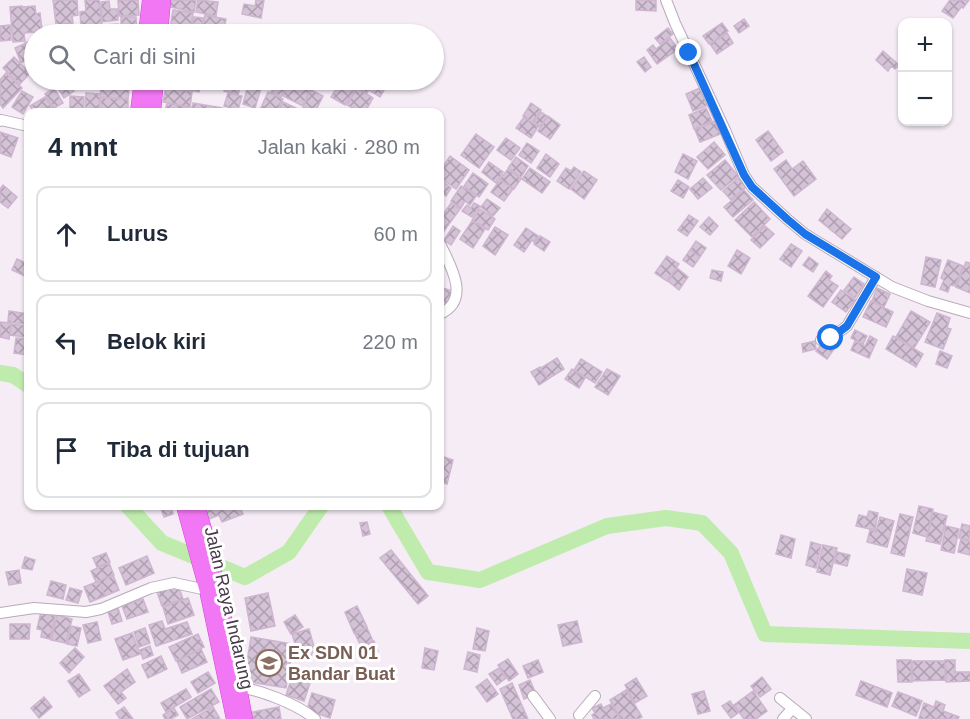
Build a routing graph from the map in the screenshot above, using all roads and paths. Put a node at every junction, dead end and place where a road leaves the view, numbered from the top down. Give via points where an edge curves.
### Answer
1 (150, 0) edge
2 (163, 0) edge
3 (666, 0) edge
4 (154, 24) edge
5 (158, 24) edge
6 (140, 90) edge
7 (155, 90) edge
8 (138, 108) edge
9 (153, 108) edge
10 (0, 121) edge
11 (24, 125) edge
12 (444, 253) edge
13 (876, 277) junction
14 (444, 312) edge
15 (970, 313) edge
16 (821, 340) dead end
17 (185, 510) edge
18 (197, 510) edge
19 (210, 586) junction
20 (0, 613) edge
21 (233, 687) junction
22 (534, 696) dead end
23 (595, 696) dead end
24 (780, 698) dead end
25 (792, 709) junction
26 (578, 718) edge
27 (234, 719) edge
28 (245, 719) edge
29 (315, 719) edge
30 (550, 719) edge
31 (783, 719) edge
32 (806, 719) edge

1 - 4 highway
2 - 5 highway
3 - 13 street via 752,187 805,234
6 - 8 highway
7 - 9 highway
10 - 11 street
12 - 14 street via 456,281 457,297
13 - 15 street via 910,294
13 - 16 street via 847,326
17 - 19 highway, Jalan Raya Indarung
18 - 19 highway, Jalan Raya Indarung via 206,536
19 - 20 street via 174,583 94,610 34,608
19 - 21 highway, Jalan Raya Indarung
21 - 27 highway, Jalan Raya Indarung
21 - 28 highway, Jalan Raya Indarung
21 - 29 street via 294,704
22 - 30 street
23 - 26 street
24 - 25 street
25 - 31 street
25 - 32 street

